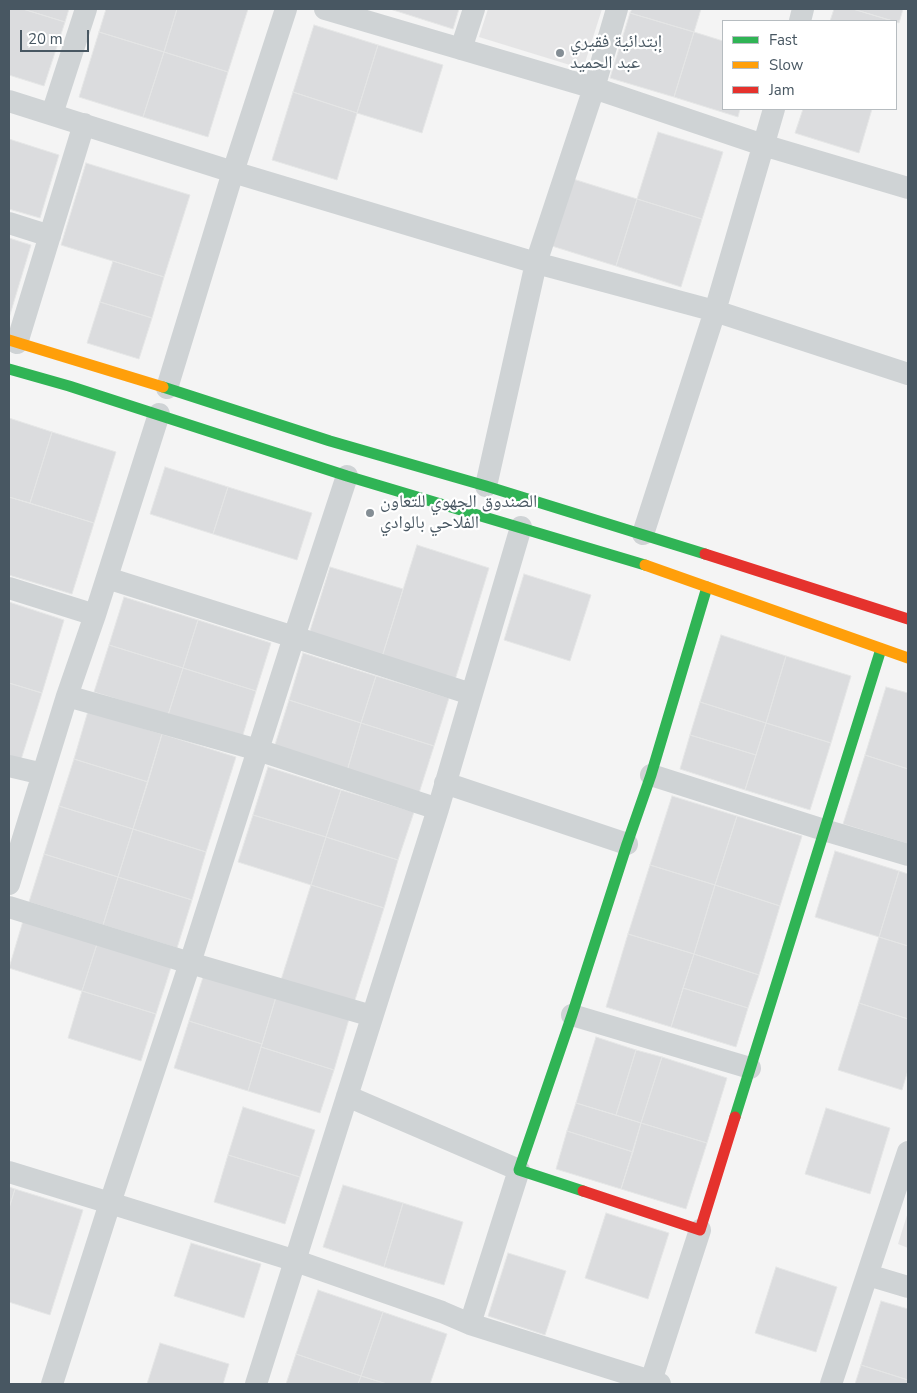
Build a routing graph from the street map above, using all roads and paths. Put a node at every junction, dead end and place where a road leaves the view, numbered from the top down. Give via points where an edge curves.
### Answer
1 (86, 9) edge
2 (286, 9) edge
3 (325, 9) edge
4 (474, 9) edge
5 (617, 9) edge
6 (461, 50) junction
7 (594, 88) junction
8 (9, 101) edge
9 (774, 110) edge
10 (52, 114) junction
11 (84, 124) junction
12 (763, 145) junction
13 (233, 172) junction
14 (908, 188) edge
15 (9, 223) edge
16 (50, 236) junction
17 (536, 263) junction
18 (715, 311) junction
19 (13, 341) edge
20 (9, 369) edge
21 (908, 374) edge
22 (167, 388) junction
23 (159, 414) junction
24 (348, 476) junction
25 (486, 486) junction
26 (521, 528) junction
27 (643, 534) junction
28 (107, 578) junction
29 (9, 588) edge
30 (707, 588) junction
31 (95, 615) junction
32 (908, 618) edge
33 (294, 636) junction
34 (881, 649) junction
35 (908, 658) edge
36 (471, 694) junction
37 (67, 696) junction
38 (258, 750) junction
39 (9, 766) edge
40 (43, 774) junction
41 (651, 775) junction
42 (446, 783) junction
43 (438, 809) junction
44 (824, 830) junction
45 (627, 844) junction
46 (908, 855) edge
47 (9, 884) edge
48 (9, 907) edge
49 (190, 962) junction
50 (572, 1015) junction
51 (372, 1016) junction
52 (750, 1068) junction
53 (347, 1096) junction
54 (908, 1152) edge
55 (519, 1170) junction
56 (9, 1172) edge
57 (110, 1203) junction
58 (700, 1230) junction
59 (296, 1261) junction
60 (868, 1275) junction
61 (908, 1287) edge
62 (470, 1324) junction
63 (655, 1383) edge
64 (52, 1384) edge
65 (256, 1384) edge
66 (831, 1384) edge

1 - 10 street
2 - 13 street
3 - 6 street
4 - 6 street
5 - 7 street
6 - 7 street
7 - 12 street
7 - 17 street
8 - 10 street
9 - 12 street
10 - 11 street
11 - 13 street
11 - 16 street
12 - 14 street
12 - 18 street
13 - 17 street
13 - 22 street
15 - 16 street
16 - 19 street
17 - 18 street
17 - 25 street
18 - 21 street
18 - 27 street
19 - 22 main road
20 - 23 main road
22 - 25 main road via 330,441
23 - 24 main road
23 - 28 street
24 - 26 main road
24 - 33 street
25 - 27 main road
26 - 30 main road via 629,559
26 - 36 street
27 - 32 main road
28 - 31 street
28 - 33 street
29 - 31 street
30 - 34 main road
30 - 41 main road
31 - 37 street
33 - 36 street
33 - 38 street
34 - 35 main road
34 - 44 main road
36 - 42 street
37 - 38 street
37 - 40 street
38 - 43 street
38 - 49 street
39 - 40 street
40 - 47 street
41 - 44 street
41 - 45 main road
42 - 43 street
42 - 45 street
43 - 51 street
44 - 46 street
44 - 52 main road
45 - 50 main road
48 - 49 street
49 - 51 street
49 - 57 street
50 - 52 street
50 - 55 main road
51 - 53 street
52 - 58 main road
53 - 55 street
53 - 59 street
54 - 60 street
55 - 58 main road
55 - 62 street
56 - 57 street
57 - 59 street
57 - 64 street
58 - 63 street
59 - 62 street
59 - 65 street
60 - 61 street
60 - 66 street
62 - 63 street

